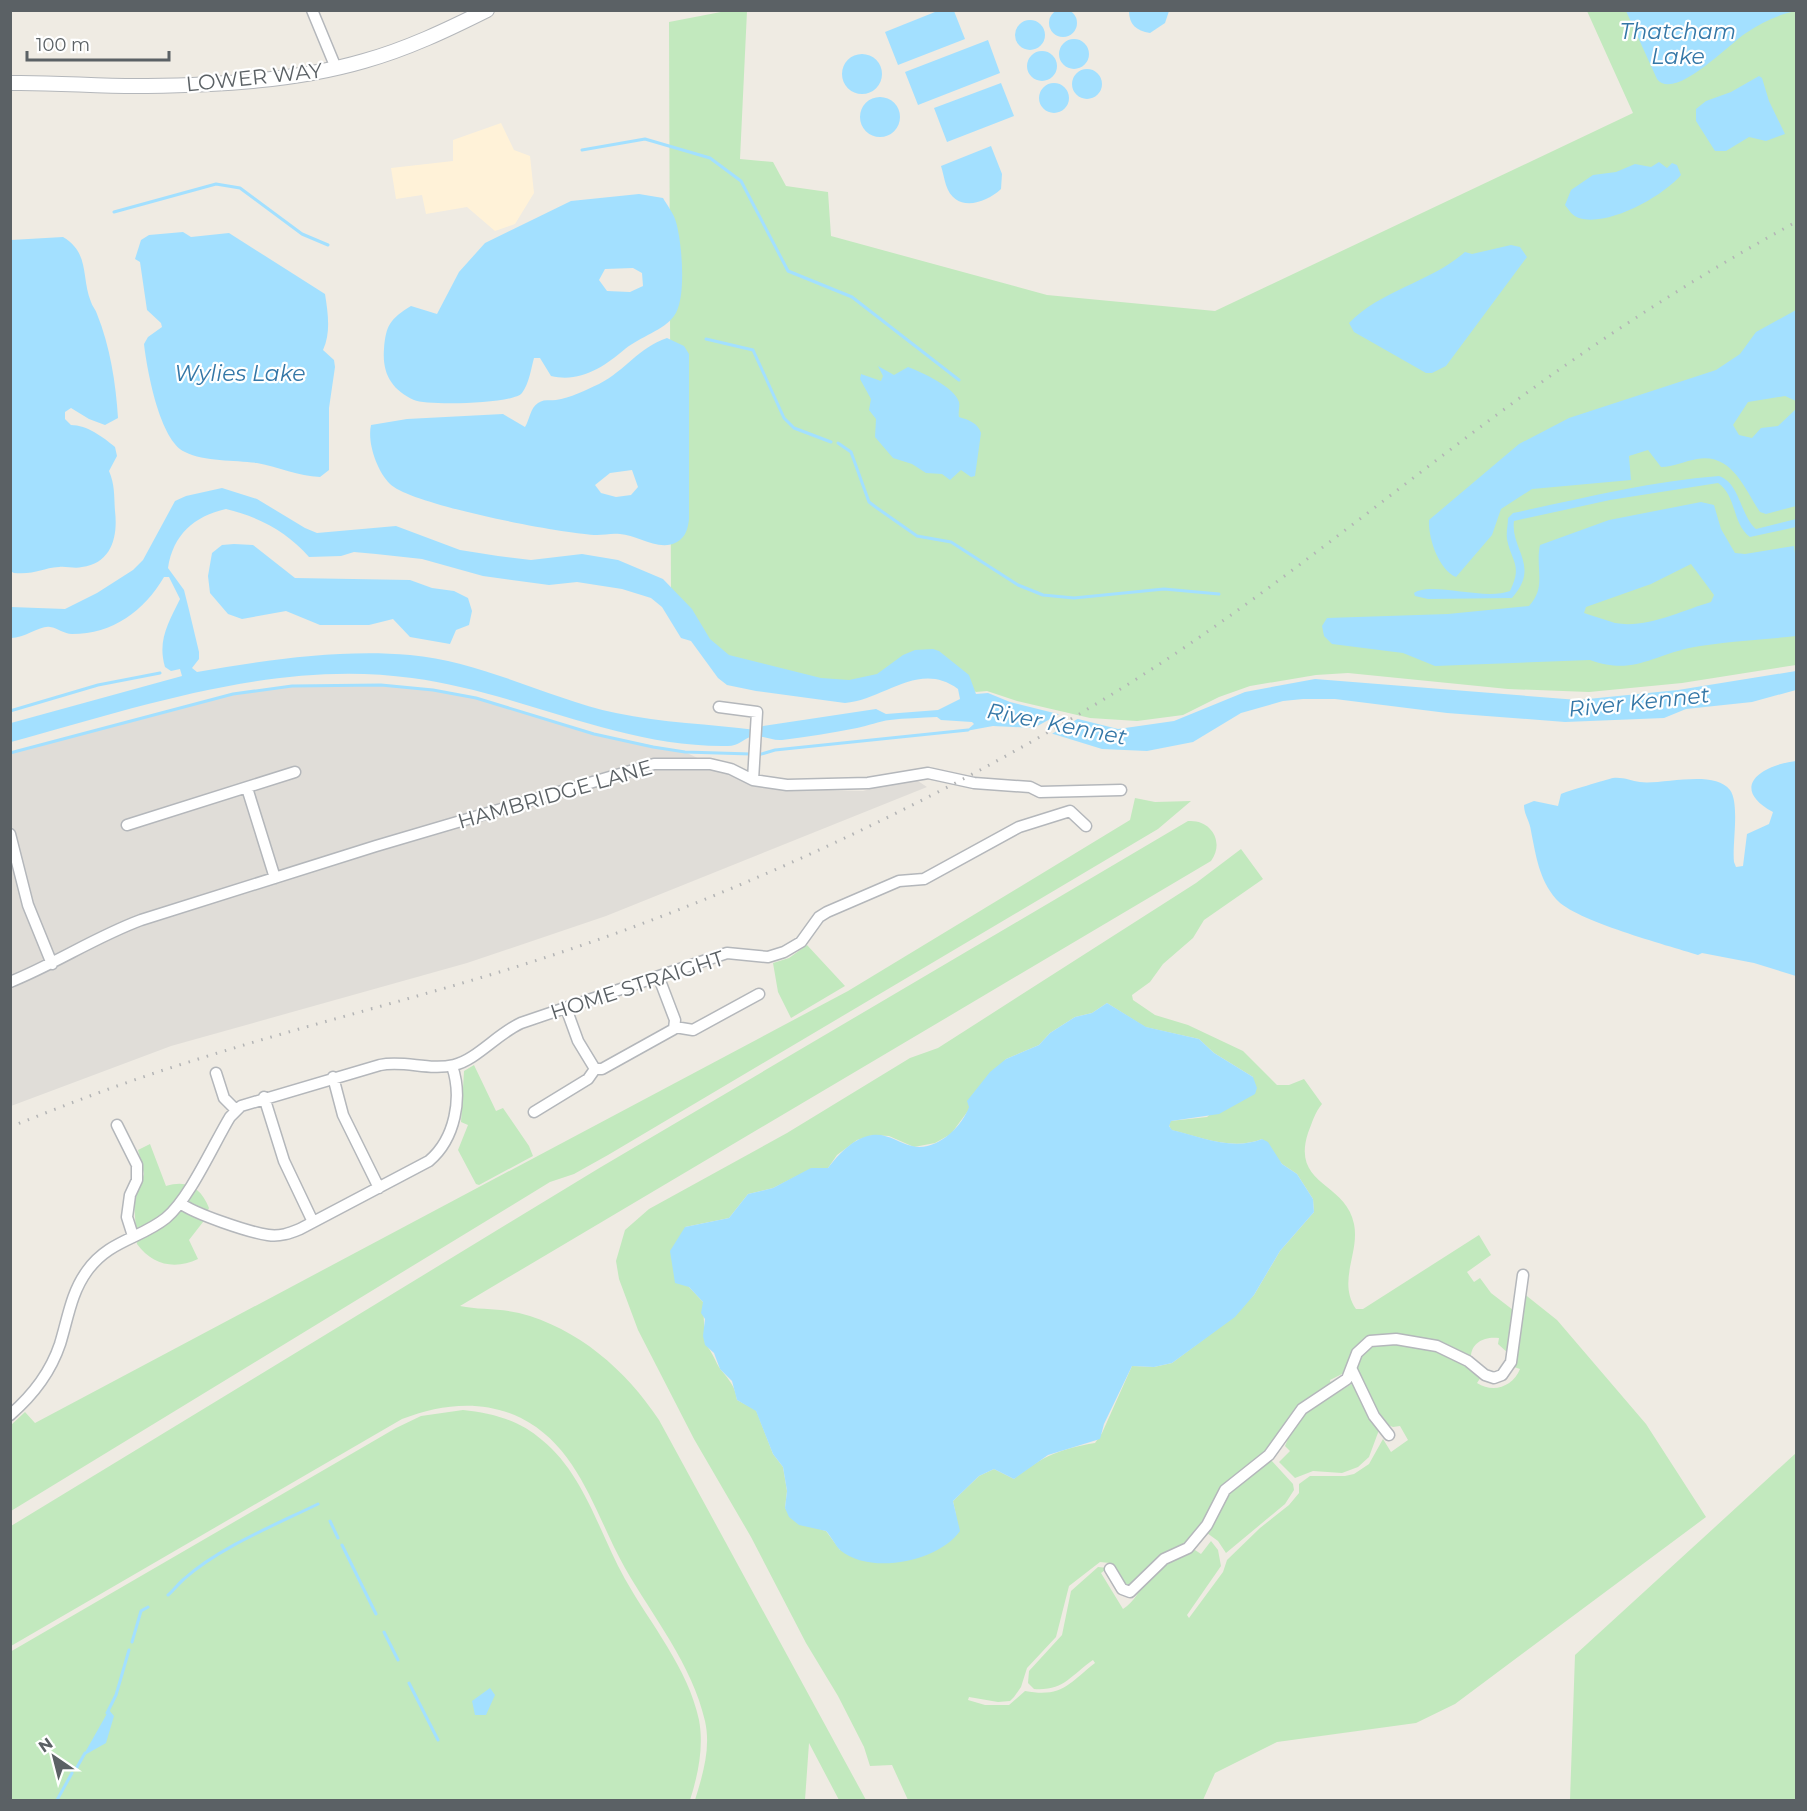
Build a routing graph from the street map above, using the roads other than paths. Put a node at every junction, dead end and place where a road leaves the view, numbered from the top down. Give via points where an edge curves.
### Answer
1 (312, 10) edge
2 (487, 10) edge
3 (336, 68) junction
4 (10, 83) edge
5 (719, 707) dead end
6 (295, 772) dead end
7 (753, 780) junction
8 (247, 788) junction
9 (1121, 790) dead end
10 (128, 825) dead end
11 (1086, 826) dead end
12 (10, 834) edge
13 (275, 878) junction
14 (52, 964) junction
15 (659, 978) junction
16 (10, 982) edge
17 (759, 994) dead end
18 (566, 1008) junction
19 (675, 1027) junction
20 (452, 1066) junction
21 (595, 1069) junction
22 (216, 1073) dead end
23 (333, 1077) junction
24 (264, 1097) junction
25 (236, 1110) junction
26 (534, 1112) dead end
27 (117, 1125) dead end
28 (379, 1188) junction
29 (180, 1203) junction
30 (313, 1222) junction
31 (133, 1236) junction
32 (1523, 1275) dead end
33 (1352, 1370) junction
34 (10, 1415) edge
35 (1389, 1435) dead end
36 (1110, 1569) dead end

1 - 3 street
2 - 3 street, LOWER WAY via 438,35
3 - 4 street, LOWER WAY via 266,79 171,86
5 - 7 street via 757,712
6 - 8 street
7 - 9 street, HAMBRIDGE LANE via 822,785 868,783 928,773 974,783 1030,787 1040,792
7 - 13 street, HAMBRIDGE LANE via 710,764 654,764
8 - 10 street
8 - 13 street
11 - 15 street, HOME STRAIGHT via 1070,811 1036,820 978,847 924,879 899,881 827,912 801,942 784,952 768,957 727,954
12 - 14 street via 28,904
13 - 14 street, HAMBRIDGE LANE via 113,930
14 - 16 street, HAMBRIDGE LANE
15 - 18 street, HOME STRAIGHT
15 - 19 street
17 - 19 street via 693,1030
18 - 20 street, HOME STRAIGHT via 507,1030 470,1058
18 - 21 street via 578,1041
19 - 21 street via 602,1069
20 - 23 street, HOME STRAIGHT via 390,1063
20 - 28 street via 454,1113 446,1144 429,1161
21 - 26 street via 588,1079
22 - 25 street via 224,1098
23 - 24 street, HOME STRAIGHT
23 - 28 street via 342,1115
24 - 25 street, HOME STRAIGHT
24 - 30 street via 284,1161
25 - 29 street
27 - 31 street via 138,1165 127,1217
28 - 30 street
29 - 30 street via 192,1211 269,1235 290,1233
29 - 31 street via 164,1219
31 - 34 street via 111,1248 87,1272 72,1299 51,1363 28,1398
32 - 33 street via 1511,1362 1502,1375 1485,1375 1468,1361 1437,1346 1396,1339 1377,1339 1365,1344 1356,1353
33 - 35 street via 1374,1416
33 - 36 street via 1342,1384 1302,1409 1269,1455 1230,1483 1207,1525 1188,1548 1164,1559 1130,1592 1122,1589

